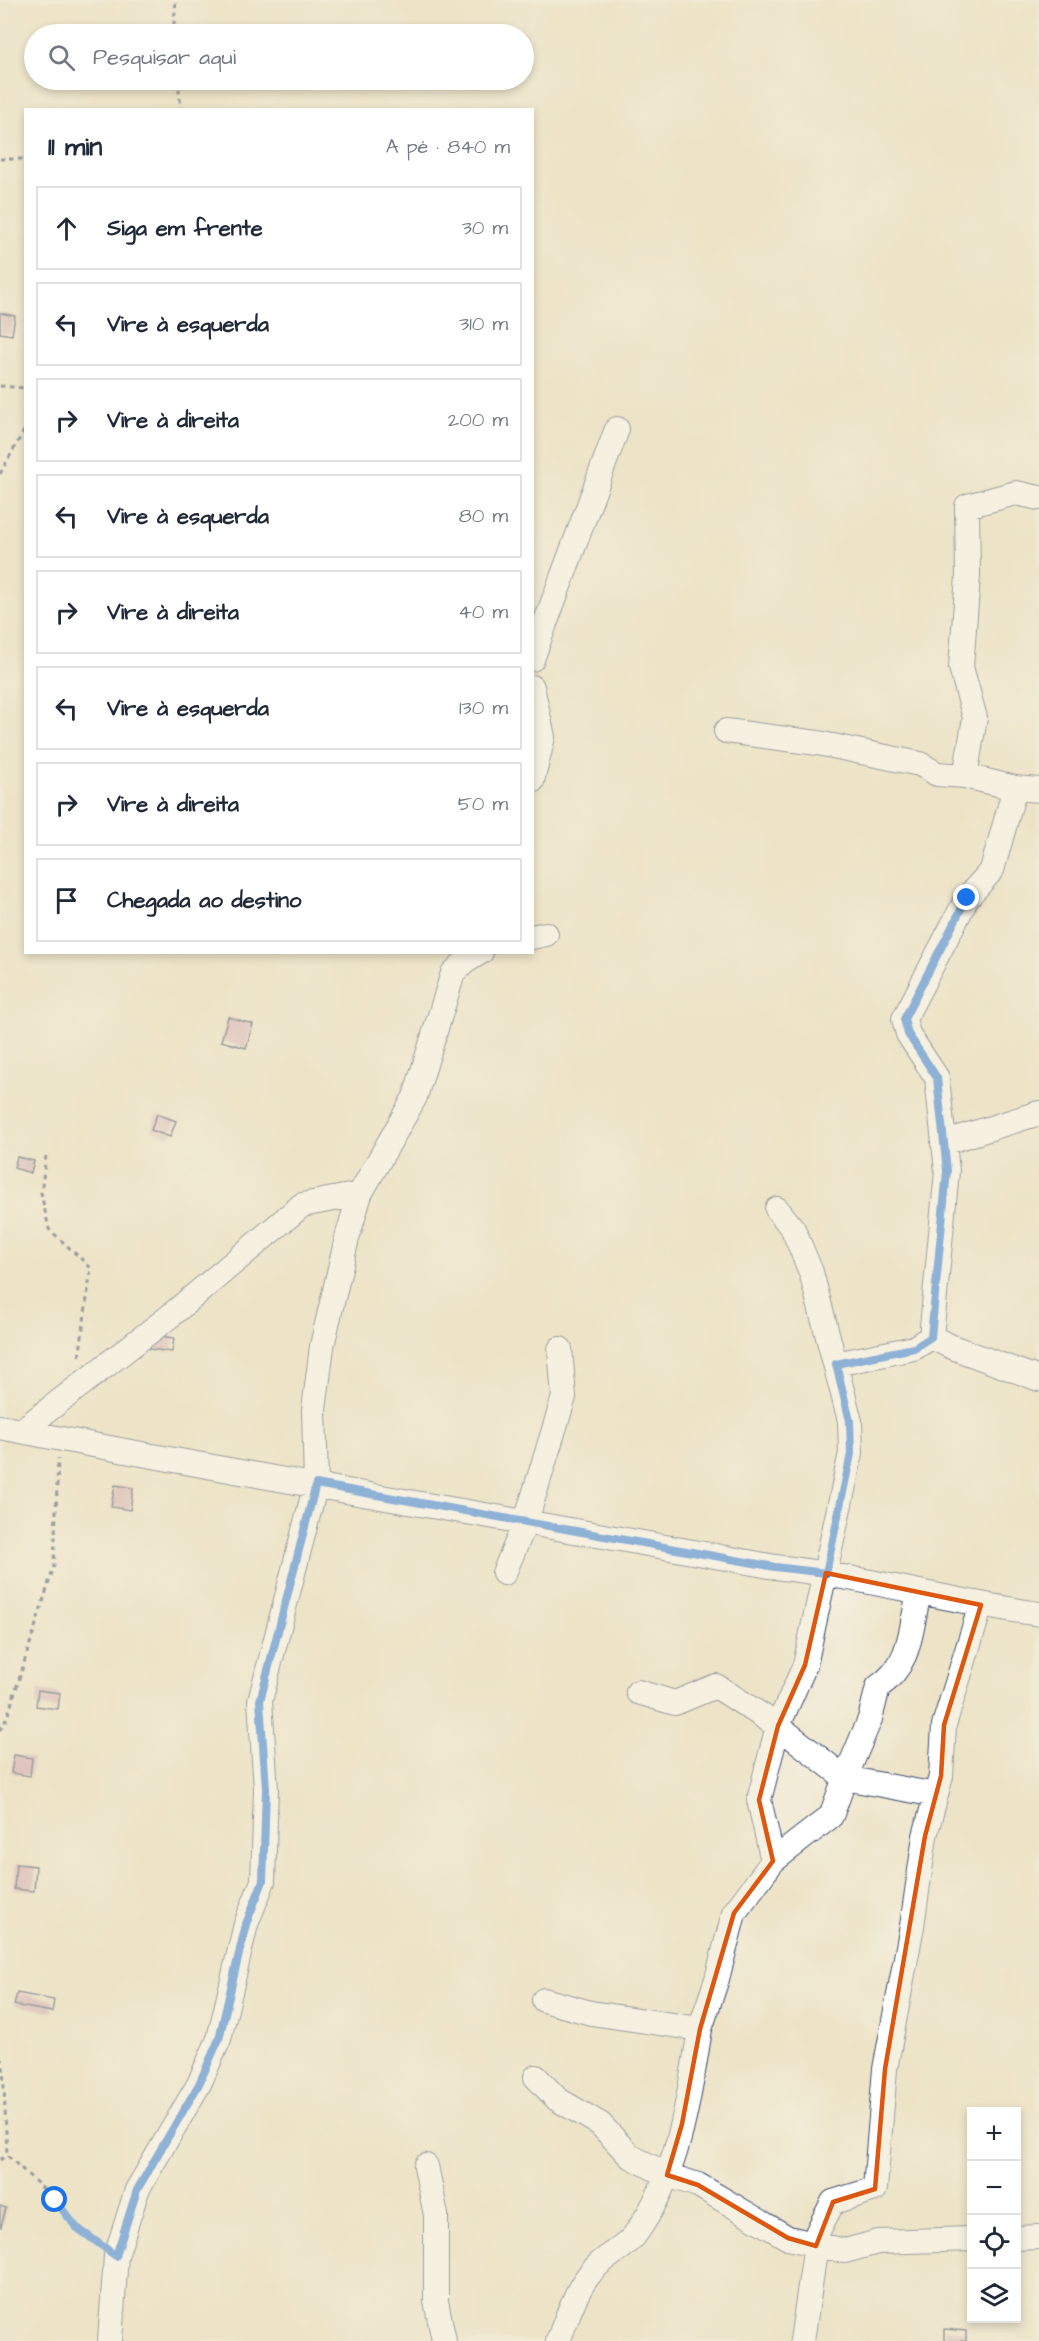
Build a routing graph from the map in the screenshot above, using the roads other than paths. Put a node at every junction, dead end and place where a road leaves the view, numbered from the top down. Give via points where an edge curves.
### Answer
1 (617, 429) dead end
2 (1039, 498) edge
3 (534, 654) edge
4 (534, 696) edge
5 (726, 731) dead end
6 (534, 773) edge
7 (965, 776) junction
8 (1015, 788) junction
9 (1039, 790) edge
10 (472, 955) edge
11 (1039, 1113) edge
12 (943, 1143) junction
13 (360, 1194) junction
14 (777, 1209) dead end
15 (931, 1337) junction
16 (560, 1349) dead end
17 (836, 1364) junction
18 (1039, 1379) edge
19 (10, 1429) edge
20 (316, 1484) junction
21 (526, 1521) junction
22 (504, 1573) dead end
23 (826, 1573) junction
24 (919, 1593) junction
25 (981, 1605) junction
26 (1039, 1614) edge
27 (638, 1692) dead end
28 (778, 1726) junction
29 (845, 1778) junction
30 (936, 1795) junction
31 (773, 1861) junction
32 (544, 2000) dead end
33 (699, 2029) junction
34 (536, 2077) dead end
35 (426, 2166) dead end
36 (667, 2175) junction
37 (1039, 2237) edge
38 (1021, 2238) edge
39 (967, 2239) edge
40 (816, 2246) junction
41 (110, 2341) edge
42 (444, 2341) edge
43 (558, 2341) edge
44 (802, 2341) edge

1 - 3 street
2 - 7 street via 1016,493 968,506 968,576 961,667 975,718
4 - 6 street via 543,737
5 - 7 street via 818,743 920,764 937,774
7 - 8 street
8 - 9 street
8 - 12 street via 992,870 967,898 904,1019 908,1034 937,1078
10 - 13 street via 453,973 415,1097
11 - 12 street
12 - 15 street via 947,1171
13 - 19 street via 302,1205 170,1316 74,1390
13 - 20 street via 322,1347 314,1410
14 - 17 street via 794,1229 811,1272
15 - 17 street via 914,1348
15 - 18 street
16 - 21 street via 564,1397
17 - 23 street via 850,1421 851,1454
19 - 20 street
20 - 21 street
20 - 41 street via 260,1701 266,1789 263,1881 246,1924 219,2039 199,2084 137,2190 116,2256
21 - 22 street
21 - 23 street
23 - 24 street
23 - 28 street via 806,1665
24 - 25 street
24 - 29 street via 905,1654 894,1676 878,1687 870,1719
25 - 26 street
25 - 30 street via 944,1725
27 - 28 street via 675,1703 716,1686
28 - 29 street
28 - 31 street via 759,1800
29 - 30 street
29 - 31 street via 831,1815
30 - 40 street via 925,1836 885,2068 875,2189 833,2202 818,2231
31 - 33 street via 734,1913
32 - 33 street via 591,2013
33 - 36 street via 682,2124
34 - 36 street via 557,2099 600,2124 630,2156
35 - 42 street via 436,2215 436,2301
36 - 40 street via 698,2185 788,2238
36 - 43 street via 662,2193 633,2238 596,2267 582,2284
37 - 38 street
39 - 40 street via 878,2242 845,2251
40 - 44 street

